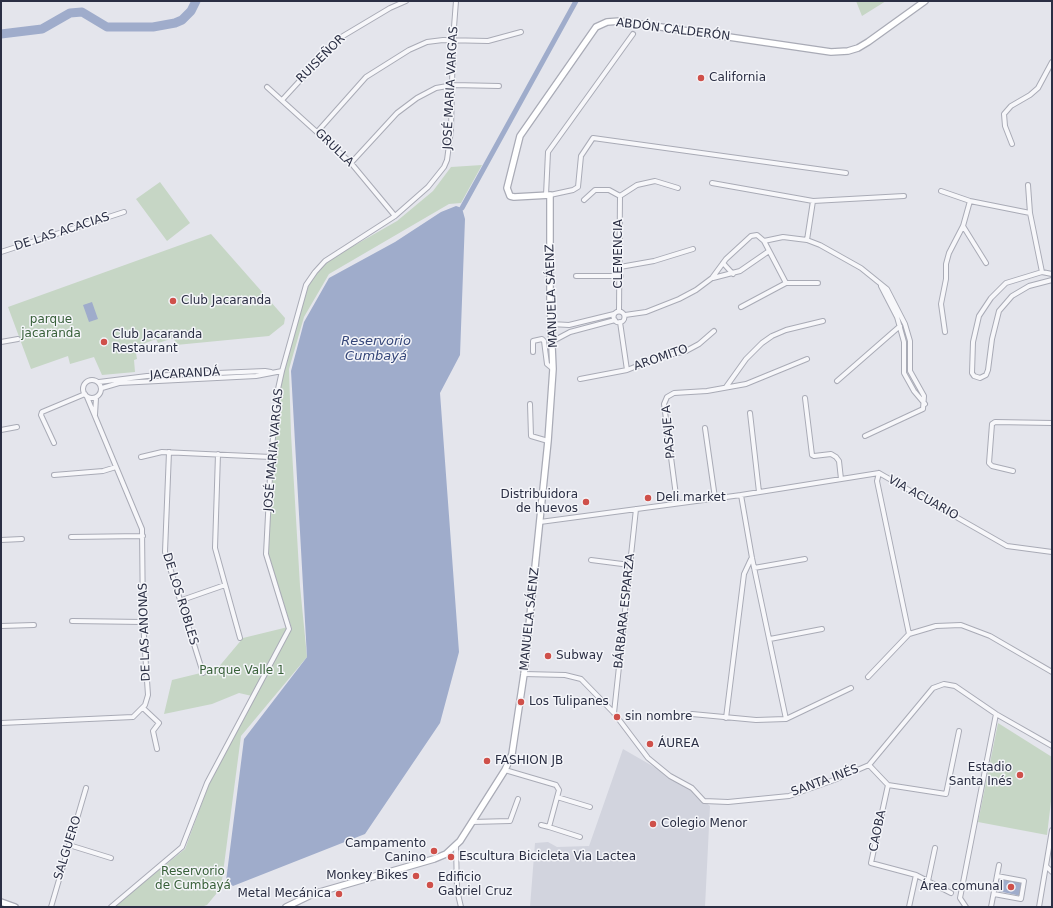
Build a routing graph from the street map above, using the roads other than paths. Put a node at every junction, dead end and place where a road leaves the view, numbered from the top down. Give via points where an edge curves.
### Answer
1 (406, 1) edge
2 (456, 1) edge
3 (925, 1) edge
4 (521, 32) dead end
5 (633, 34) dead end
6 (453, 40) junction
7 (1052, 62) edge
8 (453, 85) junction
9 (499, 86) dead end
10 (267, 87) dead end
11 (283, 99) junction
12 (318, 131) junction
13 (1012, 144) dead end
14 (351, 163) junction
15 (846, 173) dead end
16 (712, 182) dead end
17 (1028, 185) dead end
18 (678, 188) dead end
19 (941, 192) dead end
20 (547, 193) junction
21 (620, 196) junction
22 (904, 196) dead end
23 (584, 200) dead end
24 (813, 201) junction
25 (970, 201) junction
26 (124, 212) dead end
27 (1030, 213) junction
28 (395, 216) junction
29 (963, 226) junction
30 (807, 240) junction
31 (764, 241) junction
32 (693, 249) dead end
33 (769, 251) junction
34 (1, 252) edge
35 (723, 263) junction
36 (986, 263) dead end
37 (620, 267) junction
38 (1042, 272) junction
39 (733, 274) junction
40 (1052, 274) edge
41 (576, 276) dead end
42 (621, 276) junction
43 (712, 278) junction
44 (1052, 280) edge
45 (786, 283) junction
46 (818, 283) dead end
47 (881, 285) junction
48 (741, 307) dead end
49 (619, 311) junction
50 (614, 314) junction
51 (625, 315) junction
52 (614, 320) junction
53 (823, 321) dead end
54 (620, 322) junction
55 (551, 324) junction
56 (900, 326) junction
57 (714, 331) dead end
58 (945, 332) dead end
59 (18, 339) dead end
60 (553, 341) junction
61 (1, 342) edge
62 (533, 352) dead end
63 (808, 359) dead end
64 (553, 369) junction
65 (627, 370) junction
66 (282, 371) junction
67 (271, 372) junction
68 (204, 374) junction
69 (204, 379) junction
70 (580, 379) dead end
71 (837, 381) dead end
72 (99, 382) junction
73 (102, 388) junction
74 (726, 388) junction
75 (86, 396) junction
76 (96, 398) junction
77 (805, 398) dead end
78 (530, 404) dead end
79 (924, 404) junction
80 (750, 413) dead end
81 (95, 418) junction
82 (1052, 423) edge
83 (17, 427) dead end
84 (705, 428) dead end
85 (1, 430) edge
86 (866, 436) dead end
87 (548, 441) junction
88 (54, 444) dead end
89 (169, 452) junction
90 (218, 454) junction
91 (141, 457) dead end
92 (271, 457) junction
93 (116, 466) junction
94 (1013, 471) dead end
95 (879, 473) junction
96 (54, 474) dead end
97 (841, 480) junction
98 (759, 492) junction
99 (741, 495) junction
100 (715, 498) junction
101 (677, 503) junction
102 (636, 510) junction
103 (540, 522) junction
104 (143, 536) junction
105 (71, 537) dead end
106 (22, 539) dead end
107 (1, 540) edge
108 (1052, 552) edge
109 (752, 558) junction
110 (805, 559) dead end
111 (591, 560) dead end
112 (630, 566) junction
113 (754, 568) junction
114 (225, 585) junction
115 (182, 600) junction
116 (72, 621) dead end
117 (143, 622) junction
118 (34, 625) dead end
119 (1, 626) edge
120 (822, 629) dead end
121 (909, 634) junction
122 (240, 638) dead end
123 (770, 639) junction
124 (1052, 672) edge
125 (203, 673) dead end
126 (524, 674) junction
127 (868, 677) dead end
128 (851, 688) dead end
129 (143, 708) junction
130 (614, 713) junction
131 (692, 714) dead end
132 (996, 714) junction
133 (726, 718) junction
134 (786, 719) junction
135 (1, 723) edge
136 (959, 731) dead end
137 (1052, 746) edge
138 (156, 749) dead end
139 (868, 765) junction
140 (504, 770) junction
141 (888, 785) junction
142 (86, 788) dead end
143 (557, 797) junction
144 (518, 799) dead end
145 (590, 807) dead end
146 (472, 822) junction
147 (541, 824) dead end
148 (549, 827) junction
149 (1052, 830) edge
150 (580, 837) dead end
151 (69, 845) junction
152 (456, 846) junction
153 (935, 848) dead end
154 (111, 858) dead end
155 (999, 865) dead end
156 (1046, 866) junction
157 (1052, 872) edge
158 (916, 875) junction
159 (997, 876) junction
160 (928, 881) junction
161 (951, 893) dead end
162 (994, 894) junction
163 (1, 902) edge
164 (13, 907) edge
165 (51, 907) edge
166 (111, 907) edge
167 (286, 907) edge
168 (461, 907) edge
169 (910, 907) edge
170 (966, 907) edge
171 (991, 907) edge
172 (1039, 907) edge

1 - 11 street, RUISEÑOR via 338,39
2 - 6 street, JOSÉ MARIA VARGAS
3 - 20 street, ABDÓN CALDERÓN via 868,42 848,51 831,52 620,21 601,24 596,27 520,136 507,192 514,197
4 - 6 street via 488,41
5 - 20 street via 548,152
6 - 8 street, JOSÉ MARIA VARGAS
6 - 12 street via 427,42 376,69 362,81
7 - 13 street via 1038,88 1006,111 1004,121
8 - 9 street
8 - 14 street via 436,88 400,110
8 - 28 street, JOSÉ MARIA VARGAS via 447,160 428,187
10 - 11 street, GRULLA
11 - 12 street, GRULLA
12 - 14 street, GRULLA
14 - 28 street, GRULLA
15 - 20 street via 593,138 581,156 578,187
16 - 24 street
17 - 27 street
18 - 21 street via 655,181 637,185
19 - 25 street
20 - 55 street, MANUELA SÁENZ
21 - 23 street via 609,190 595,190
21 - 37 street, CLEMENCIA
22 - 24 street
24 - 30 street
25 - 27 street
25 - 29 street
26 - 34 street, DE LAS ACACIAS
27 - 38 street
28 - 66 street, JOSÉ MARIA VARGAS via 325,261 315,272 306,285
29 - 36 street
29 - 58 street via 946,264 941,304
30 - 31 street via 775,237
30 - 47 street via 861,268
31 - 33 street
31 - 35 street via 757,235 752,236
32 - 37 street via 654,261
33 - 39 street
33 - 45 street
35 - 39 street
35 - 43 street
37 - 42 street, CLEMENCIA
38 - 40 street
38 - 44 street via 1006,283 991,298 979,316 973,342 974,376 980,378 986,375 988,370 999,310 1012,296 1029,286
39 - 43 street
41 - 42 street
42 - 49 street, CLEMENCIA
43 - 51 street via 679,299 646,312
45 - 46 street
45 - 48 street
47 - 56 street
47 - 79 street via 887,289 902,315 910,341 910,371 924,396
49 - 50 street
49 - 51 street
50 - 52 street
50 - 55 street via 569,325
51 - 54 street via 624,320
52 - 54 street
52 - 60 street via 570,332
53 - 74 street via 786,330 762,342 743,363
54 - 65 street, AROMITO
55 - 60 street, MANUELA SÁENZ
56 - 71 street
56 - 79 street via 904,342 904,373
57 - 65 street, AROMITO via 686,351 660,357
59 - 61 street
60 - 64 street, MANUELA SÁENZ
62 - 64 street via 533,341 542,339 547,364
63 - 74 street, PASAJE A via 746,384
64 - 87 street, MANUELA SÁENZ
65 - 70 street, AROMITO
66 - 67 street, JACARANDÁ
66 - 92 street, JOSÉ MARIA VARGAS
67 - 68 street, JACARANDÁ via 265,370
67 - 69 street, JACARANDÁ via 256,376
68 - 69 street
68 - 72 street, JACARANDÁ via 147,376
69 - 73 street, JACARANDÁ via 119,383
72 - 73 street
72 - 75 street via 88,381 83,388
73 - 76 street
74 - 101 street, PASAJE A via 674,393 667,397 664,404
75 - 76 street
75 - 81 street, DE LAS ANONAS
75 - 88 street via 42,412
76 - 81 street
77 - 97 street via 812,455 832,454 836,457 839,461
78 - 87 street via 531,436
79 - 86 street via 923,409
80 - 98 street
81 - 93 street, DE LAS ANONAS
82 - 94 street via 992,424 989,464
83 - 85 street
84 - 100 street
87 - 103 street, MANUELA SÁENZ
89 - 90 street
89 - 91 street
89 - 115 street, DE LOS ROBLES via 164,547
90 - 92 street
90 - 114 street via 215,548
92 - 166 street, JOSÉ MARIA VARGAS via 266,554 289,629 207,782 183,846
93 - 96 street via 103,471
93 - 104 street, DE LAS ANONAS via 138,516
95 - 97 street
95 - 108 street, VIA ACUARIO via 1008,546
95 - 121 street, VIA ACUARIO via 876,481
97 - 98 street
98 - 99 street
99 - 100 street
99 - 109 street
100 - 101 street
101 - 102 street
102 - 103 street
102 - 112 street, BÁRBARA ESPARZA
103 - 126 street, MANUELA SÁENZ
104 - 105 street
104 - 117 street, DE LAS ANONAS
106 - 107 street
109 - 113 street
109 - 133 street via 744,574
110 - 113 street
111 - 112 street
112 - 130 street, BÁRBARA ESPARZA
113 - 123 street
114 - 115 street
114 - 122 street
115 - 125 street, DE LOS ROBLES
116 - 117 street
117 - 129 street, DE LAS ANONAS via 148,695
118 - 119 street
120 - 123 street
121 - 124 street via 936,626 962,625 990,636
121 - 127 street
123 - 134 street
126 - 130 street, SANTA INÉS via 565,675 581,679
126 - 140 street, MANUELA SÁENZ via 512,754
128 - 134 street
129 - 135 street via 133,717 123,719
129 - 138 street via 159,723 153,732
130 - 139 street, SANTA INÉS via 648,758 670,776 692,788 704,801 728,802 789,796
131 - 133 street
132 - 137 street, SANTA INÉS
132 - 139 street, SANTA INÉS via 956,686 944,684 933,688
132 - 170 street via 960,898
133 - 134 street
136 - 141 street via 946,794
139 - 141 street
140 - 143 street via 556,785 559,790
140 - 146 street, MANUELA SÁENZ
141 - 158 street, CAOBA via 871,863
142 - 151 street, SALGUERO
143 - 145 street
143 - 148 street
144 - 146 street via 510,820
146 - 152 street, MANUELA SÁENZ
147 - 148 street
148 - 150 street
149 - 156 street
151 - 154 street
151 - 165 street, SALGUERO
152 - 167 street, MANUELA SÁENZ via 434,859 313,894
152 - 168 street via 457,890
153 - 160 street
155 - 159 street
156 - 157 street
156 - 172 street
158 - 160 street, CAOBA
158 - 169 street
159 - 162 street
159 - 162 street via 1024,881 1021,898
160 - 161 street, CAOBA
162 - 171 street
163 - 164 street

